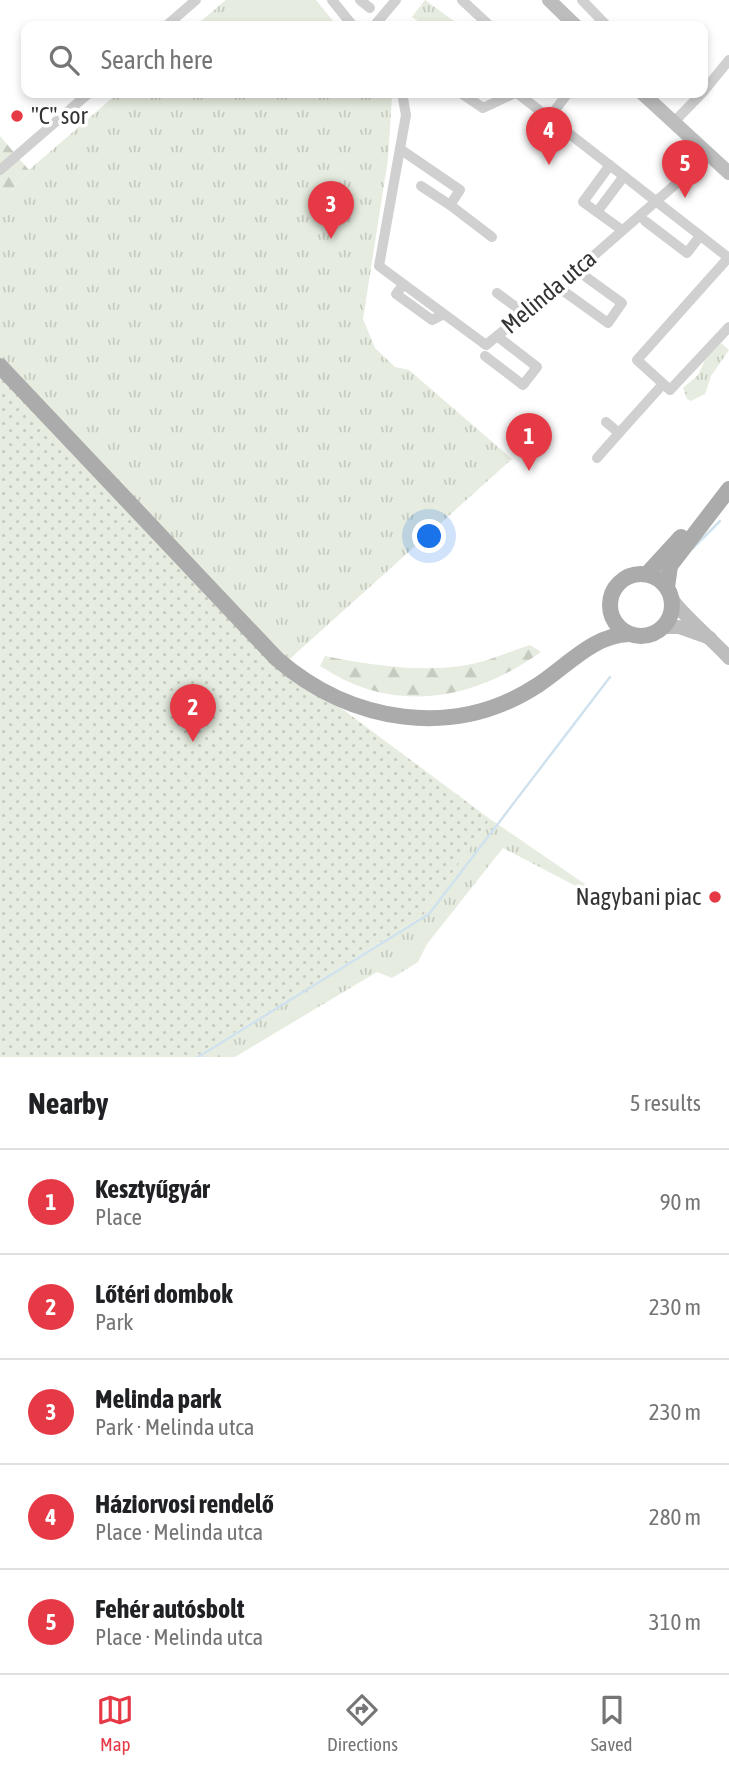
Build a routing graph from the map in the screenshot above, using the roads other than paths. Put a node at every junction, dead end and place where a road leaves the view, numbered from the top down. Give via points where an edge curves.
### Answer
1 (196, 0) edge
2 (332, 0) edge
3 (360, 0) edge
4 (396, 0) edge
5 (462, 0) edge
6 (549, 0) edge
7 (582, 0) edge
8 (370, 8) dead end
9 (172, 21) edge
10 (349, 21) edge
11 (378, 21) edge
12 (485, 21) edge
13 (571, 21) edge
14 (602, 21) edge
15 (729, 60) edge
16 (708, 85) edge
17 (83, 98) edge
18 (403, 98) edge
19 (468, 98) edge
20 (505, 98) edge
21 (523, 98) edge
22 (564, 98) edge
23 (647, 98) edge
24 (696, 98) edge
25 (549, 118) junction
26 (673, 123) junction
27 (400, 149) junction
28 (709, 155) junction
29 (610, 165) junction
30 (0, 170) edge
31 (729, 173) edge
32 (624, 176) junction
33 (421, 186) dead end
34 (656, 201) junction
35 (450, 205) junction
36 (597, 212) junction
37 (645, 221) dead end
38 (685, 224) junction
39 (622, 230) junction
40 (700, 236) junction
41 (492, 237) dead end
42 (726, 256) edge
43 (586, 277) dead end
44 (567, 279) junction
45 (497, 293) dead end
46 (524, 313) junction
47 (729, 327) edge
48 (496, 336) junction
49 (485, 356) dead end
50 (0, 366) edge
51 (663, 384) junction
52 (606, 422) dead end
53 (619, 433) junction
54 (597, 458) dead end
55 (724, 495) edge
56 (647, 573) junction
57 (670, 592) junction
58 (611, 613) junction
59 (664, 627) junction
60 (629, 634) junction
61 (711, 639) junction
62 (729, 658) edge
63 (570, 660) junction

1 - 9 street
2 - 10 street
3 - 8 street
4 - 11 street
5 - 12 street
6 - 13 street
7 - 14 street
15 - 16 street
17 - 30 street
18 - 27 street, Melinda utca via 406,115
19 - 20 street via 483,108
21 - 25 street
22 - 25 street
23 - 26 street
24 - 26 street
25 - 29 street
26 - 28 street
27 - 35 street via 460,190
27 - 48 street, Melinda utca via 379,266 486,345
28 - 31 street
28 - 34 street, Melinda utca
29 - 32 street
29 - 36 street via 583,202
32 - 34 street
32 - 36 street
33 - 35 street
34 - 38 street
34 - 39 street, Melinda utca
35 - 41 street
36 - 39 street
37 - 40 street via 687,253
38 - 40 street
38 - 42 street via 692,221 724,246
39 - 44 street, Melinda utca
40 - 42 street
42 - 51 street via 636,360
43 - 44 street via 622,303 608,323 562,290
44 - 46 street, Melinda utca
45 - 46 street
46 - 48 street, Melinda utca
47 - 51 street via 670,390
48 - 49 street via 537,367 523,385
50 - 63 main road via 277,659 332,698 394,716 460,716 507,702
51 - 53 street
52 - 53 street
53 - 54 street
55 - 56 main road
55 - 57 main road via 670,566
56 - 57 main road
56 - 58 main road via 633,574 616,586 610,599
57 - 59 main road via 671,616
57 - 61 street via 674,605
58 - 60 main road
58 - 63 main road
59 - 60 main road via 645,636
59 - 61 street via 679,627
60 - 63 main road via 608,637
61 - 62 street

